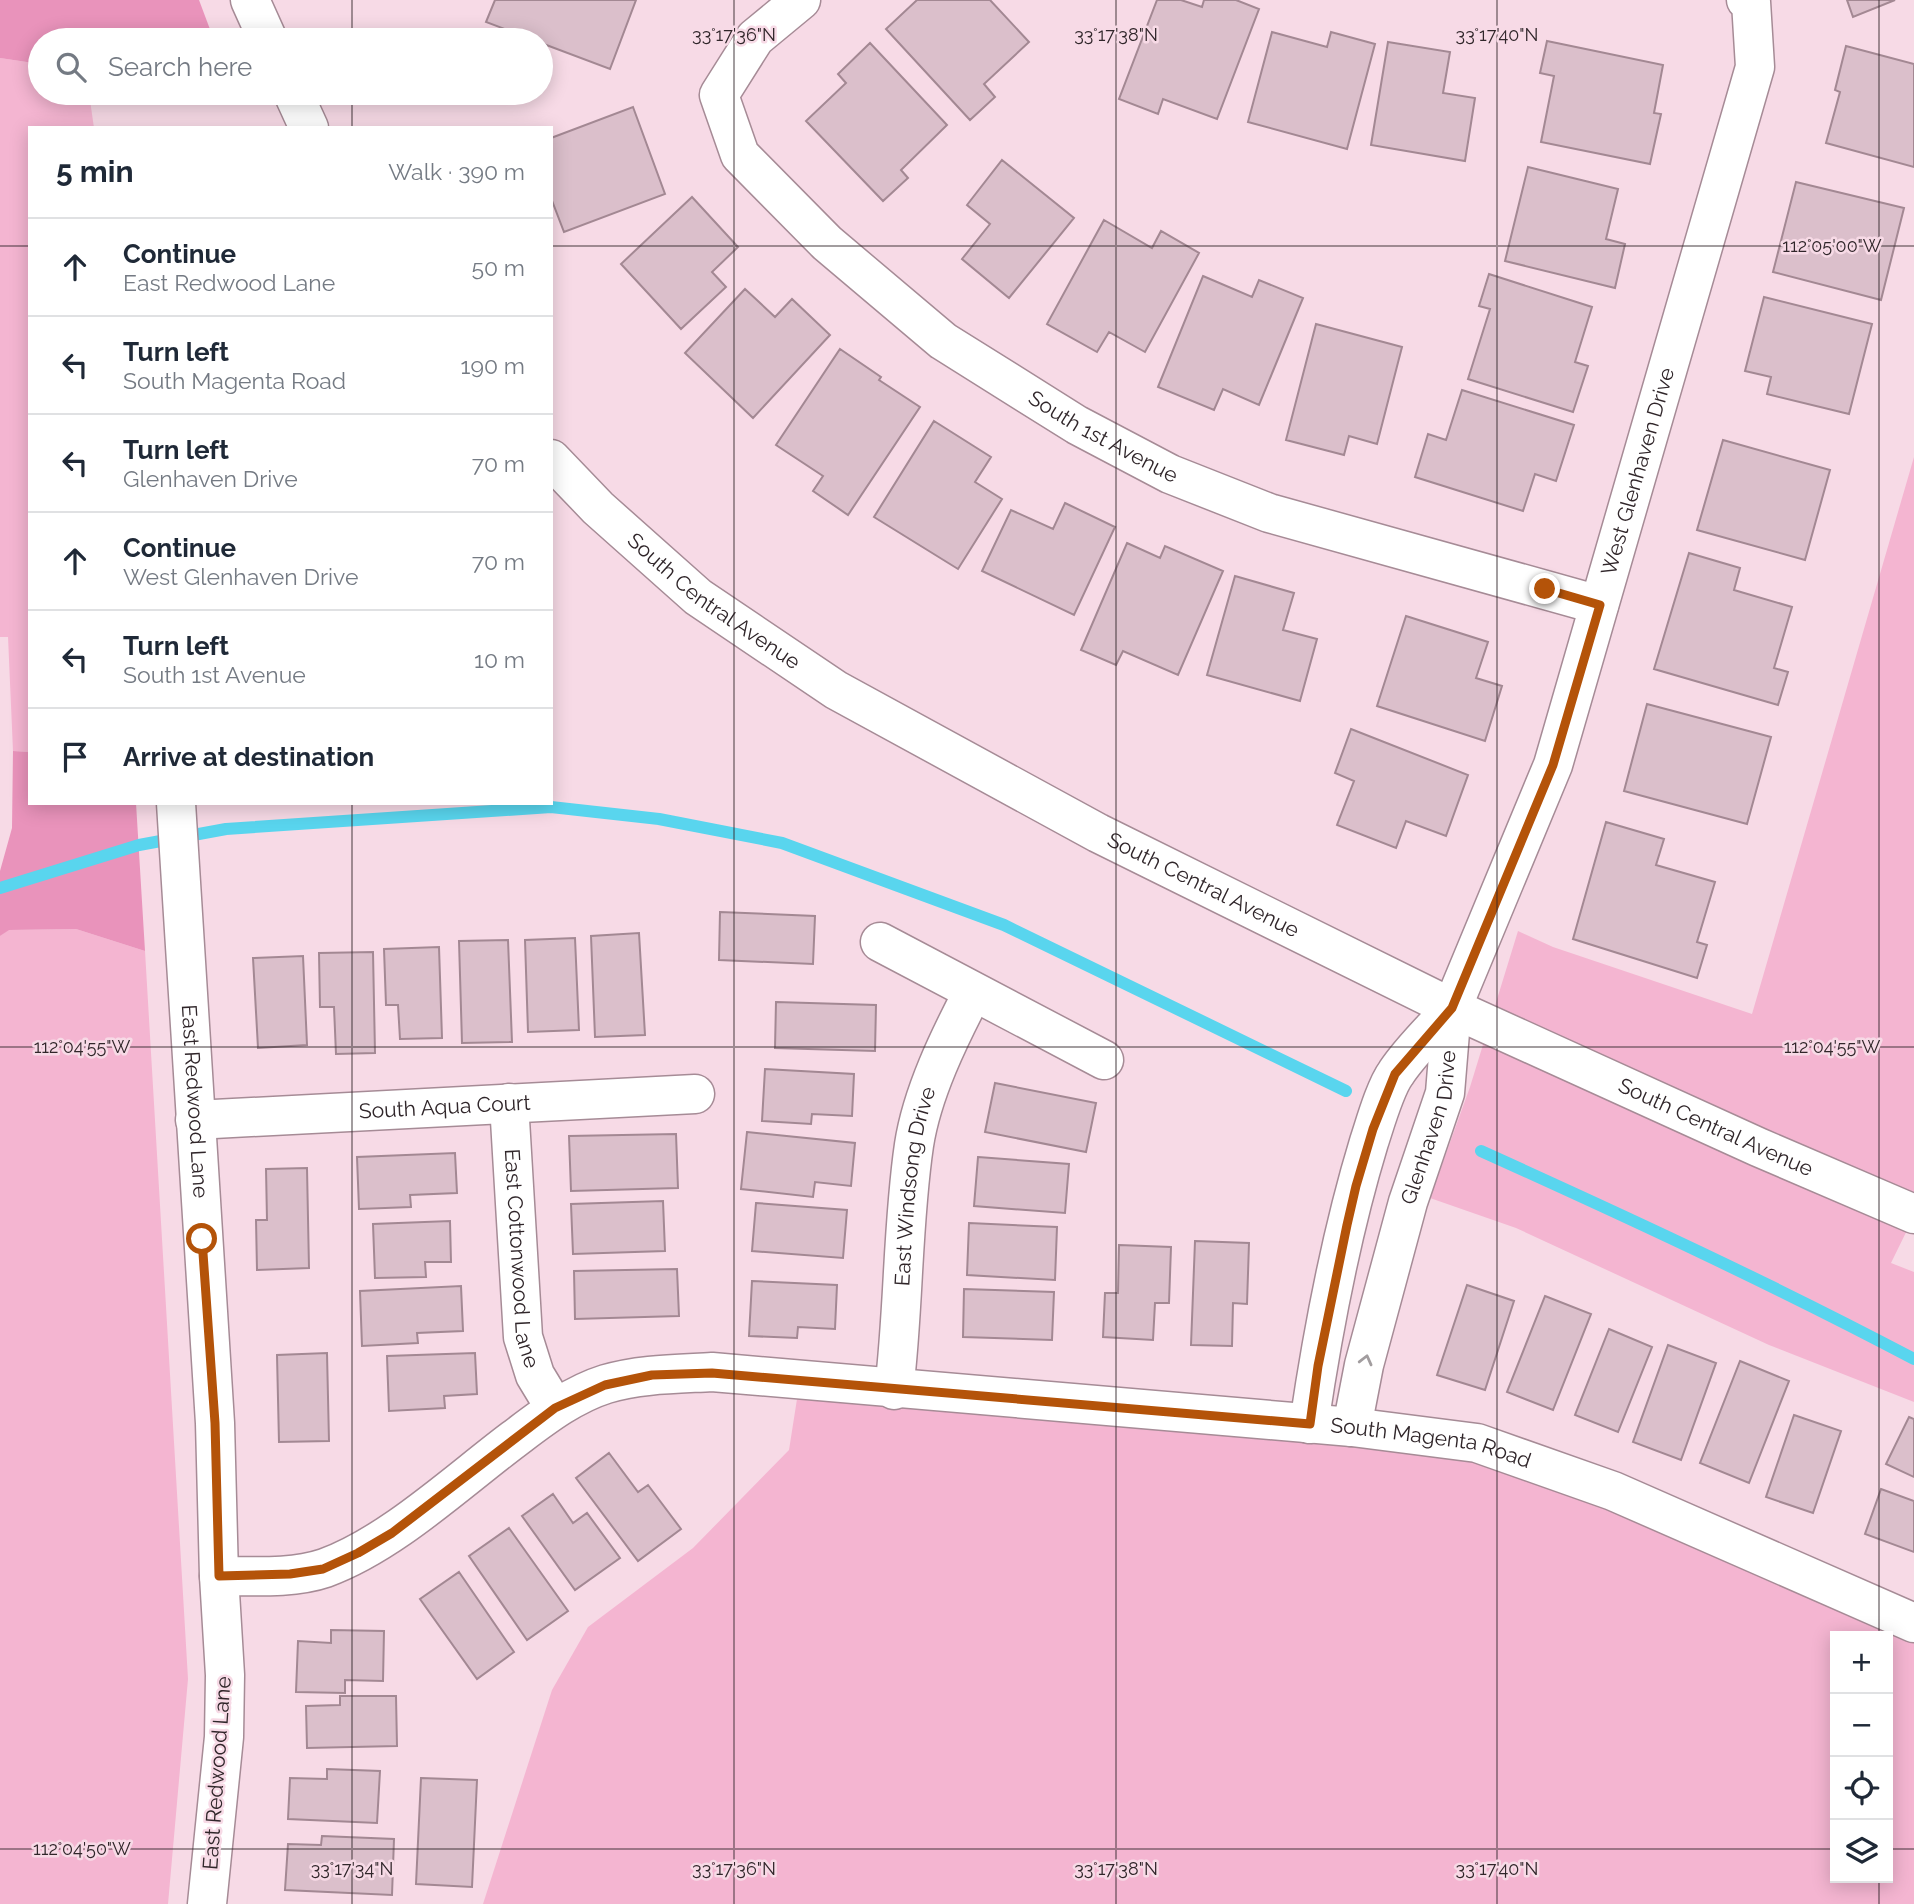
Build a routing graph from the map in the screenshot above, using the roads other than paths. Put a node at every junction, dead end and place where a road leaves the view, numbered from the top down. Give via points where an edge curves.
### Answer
1 (250, 0) edge
2 (801, 0) edge
3 (1748, 1) edge
4 (263, 28) edge
5 (298, 105) edge
6 (308, 126) edge
7 (553, 461) edge
8 (1600, 605) junction
9 (177, 826) edge
10 (880, 942) dead end
11 (973, 992) junction
12 (1452, 1008) junction
13 (1104, 1060) dead end
14 (695, 1094) dead end
15 (509, 1103) junction
16 (195, 1120) junction
17 (1914, 1214) edge
18 (1347, 1225) junction
19 (1398, 1240) junction
20 (894, 1390) junction
21 (555, 1408) junction
22 (1310, 1424) junction
23 (1352, 1427) junction
24 (219, 1576) junction
25 (1914, 1623) edge
26 (207, 1904) edge

1 - 4 street
2 - 8 street, South 1st Avenue via 755,38 719,95 740,155 827,243 943,341 1077,425 1170,474 1269,513
3 - 8 street, West Glenhaven Drive via 1755,68
5 - 6 street
7 - 12 street, South Central Avenue via 698,597 836,690 1098,833
8 - 12 street, West Glenhaven Drive via 1553,765
9 - 16 street, East Redwood Lane
10 - 11 street
11 - 13 street
11 - 20 street, East Windsong Drive via 944,1049 914,1143
12 - 17 street, South Central Avenue
12 - 18 street, Glenhaven Drive via 1395,1074 1370,1141
12 - 19 street, Glenhaven Drive via 1445,1093
14 - 15 street, South Aqua Court
15 - 16 street, South Aqua Court
15 - 21 street, East Cottonwood Lane via 523,1337 535,1375
16 - 24 street, East Redwood Lane via 215,1423
18 - 19 street
18 - 22 street, Glenhaven Drive
23 -> 19 street, Glenhaven Drive
20 - 21 street, South Magenta Road via 712,1373 652,1375 605,1385
20 - 22 street, South Magenta Road
21 - 24 street, South Magenta Road via 392,1533 358,1553 323,1569
22 - 23 street, South Magenta Road
23 - 25 street, South Magenta Road via 1477,1443 1613,1491
24 - 26 street, East Redwood Lane via 224,1737

